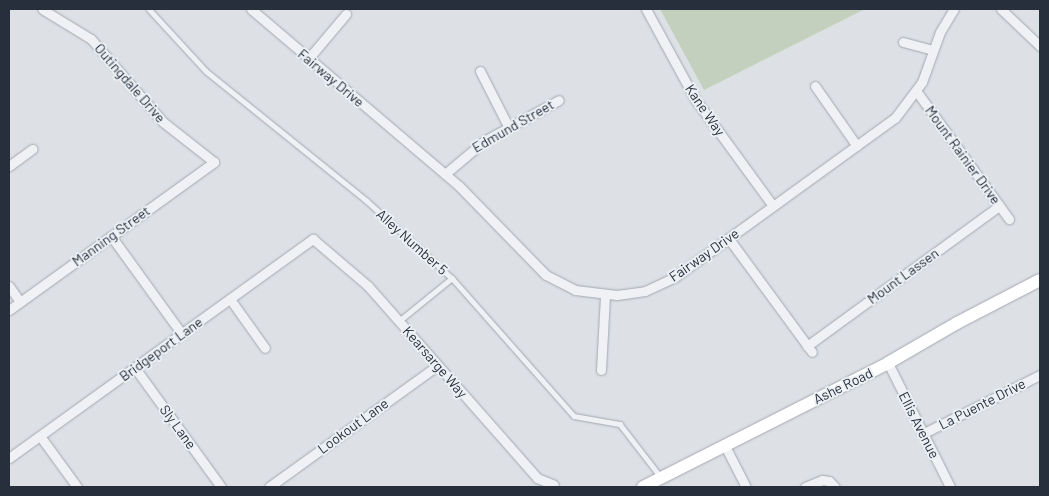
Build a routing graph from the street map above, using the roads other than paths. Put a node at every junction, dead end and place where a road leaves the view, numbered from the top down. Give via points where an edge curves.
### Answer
1 (42, 9) edge
2 (149, 9) edge
3 (251, 9) edge
4 (646, 9) edge
5 (954, 9) edge
6 (1001, 9) edge
7 (346, 14) dead end
8 (903, 42) dead end
9 (1040, 46) edge
10 (933, 50) junction
11 (308, 58) junction
12 (480, 71) dead end
13 (815, 86) dead end
14 (916, 92) junction
15 (559, 100) dead end
16 (509, 128) junction
17 (857, 146) junction
18 (32, 149) dead end
19 (214, 162) joint
20 (9, 166) edge
21 (445, 174) junction
22 (773, 206) junction
23 (999, 206) junction
24 (1009, 218) dead end
25 (111, 236) junction
26 (729, 238) junction
27 (313, 239) joint
28 (452, 278) junction
29 (1040, 280) edge
30 (9, 286) edge
31 (605, 295) junction
32 (230, 300) junction
33 (20, 302) junction
34 (9, 310) edge
35 (399, 321) junction
36 (182, 334) junction
37 (265, 348) dead end
38 (888, 363) junction
39 (438, 366) junction
40 (135, 368) junction
41 (600, 370) dead end
42 (1040, 375) edge
43 (924, 434) junction
44 (40, 436) junction
45 (724, 444) junction
46 (9, 458) edge
47 (661, 478) junction
48 (832, 484) edge
49 (554, 485) dead end
50 (77, 487) edge
51 (221, 487) edge
52 (269, 487) edge
53 (643, 487) edge
54 (746, 487) edge
55 (805, 487) edge
56 (950, 487) edge

1 - 19 street, Outingdale Drive via 91,38 163,122
2 - 28 lane, Alley Number 5 via 206,71 367,201
3 - 11 street, Fairway Drive
4 - 22 street, Kane Way via 695,99
5 - 10 street, Fairway Drive
6 - 9 street
7 - 11 street
8 - 10 street
10 - 14 street, Fairway Drive
11 - 21 street, Fairway Drive
12 - 16 street
13 - 17 street
14 - 17 street, Fairway Drive via 895,118
14 - 23 street, Mount Rainier Drive
15 - 16 street, Edmund Street
16 - 21 street, Edmund Street via 468,151
17 - 22 street, Fairway Drive
18 - 20 street
19 - 25 street, Manning Street
21 - 31 street, Fairway Drive via 546,275 575,290
22 - 26 street, Fairway Drive
23 - 24 street, Mount Rainier Drive
23 - 26 street, Mount Lassen via 809,349
25 - 33 street, Manning Street
25 - 36 street
26 - 31 street, Fairway Drive via 661,285 632,294
27 - 32 street, Bridgeport Lane
27 - 35 street, Kearsarge Way via 368,286
28 - 35 lane
28 - 47 lane, Alley Number 5 via 574,416 620,424
29 - 38 street, Ashe Road
30 - 33 street
31 - 41 street
32 - 36 street, Bridgeport Lane
32 - 37 street
33 - 34 street, Manning Street
35 - 39 street, Kearsarge Way
36 - 40 street, Bridgeport Lane
38 - 43 street, Ellis Avenue
38 - 45 street, Ashe Road
39 - 49 street, Kearsarge Way via 537,478
39 - 52 street, Lookout Lane
40 - 44 street, Bridgeport Lane
40 - 51 street, Sly Lane
42 - 43 street, La Puente Drive
43 - 56 street, Ellis Avenue
44 - 46 street, Bridgeport Lane
44 - 50 street
45 - 47 street, Ashe Road
45 - 54 street
47 - 53 street, Ashe Road
48 - 55 street via 815,482

